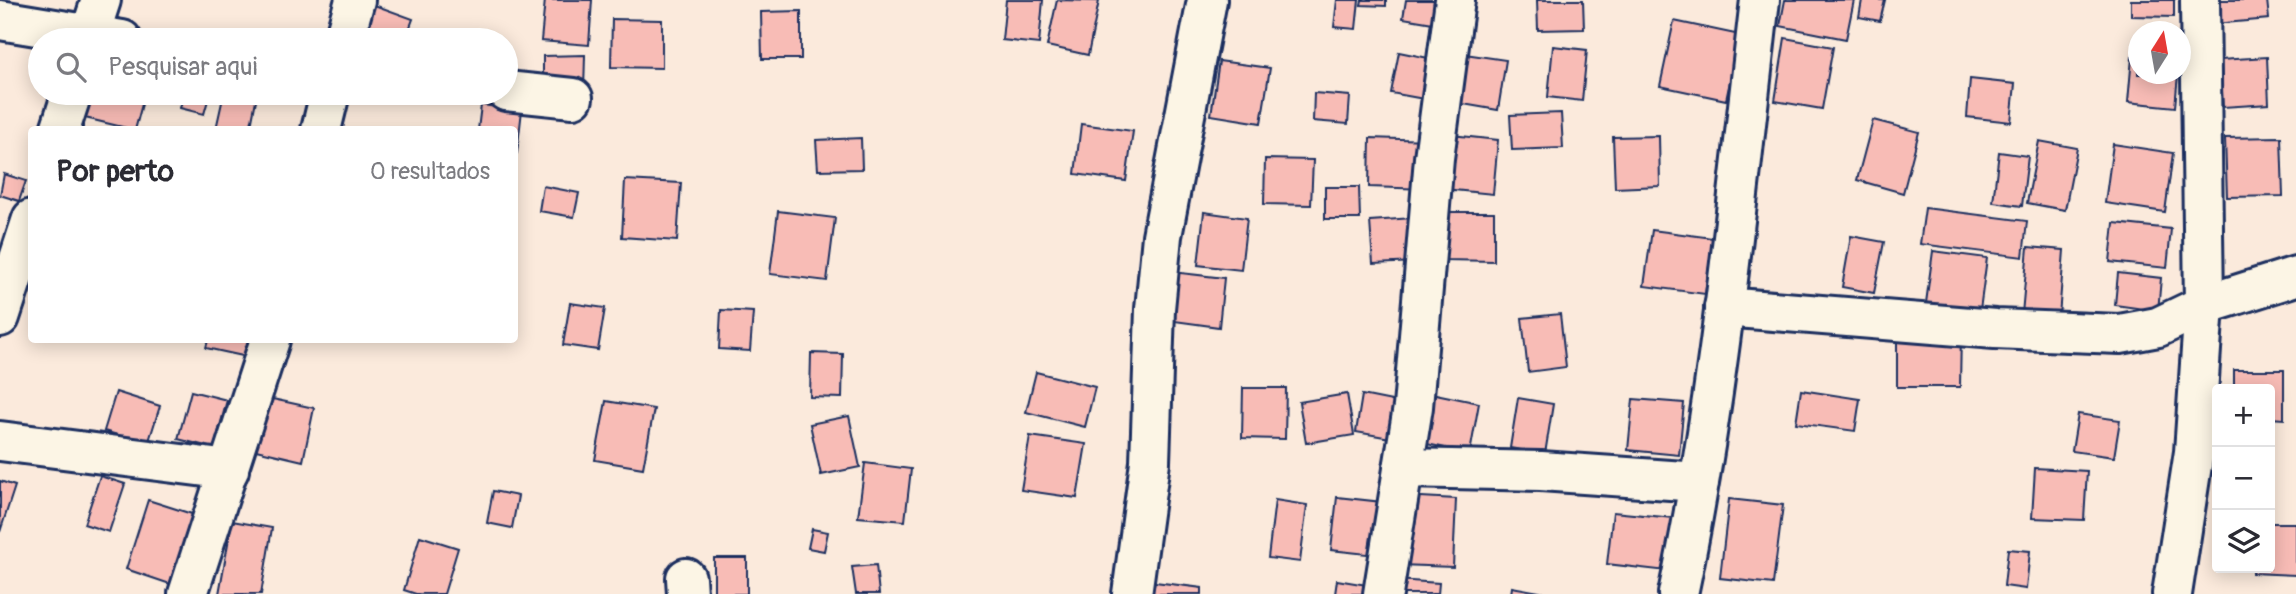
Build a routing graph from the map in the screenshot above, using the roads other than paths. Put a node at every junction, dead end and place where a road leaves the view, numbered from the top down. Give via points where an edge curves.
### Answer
1 (355, 0) edge
2 (1207, 0) edge
3 (1455, 0) edge
4 (1760, 0) edge
5 (2200, 0) edge
6 (0, 20) edge
7 (89, 28) edge
8 (347, 28) edge
9 (518, 92) edge
10 (573, 98) dead end
11 (68, 105) edge
12 (327, 105) edge
13 (61, 126) edge
14 (322, 126) edge
15 (28, 231) edge
16 (2296, 276) edge
17 (2204, 305) junction
18 (1724, 307) junction
19 (0, 317) edge
20 (269, 343) edge
21 (0, 441) edge
22 (1403, 468) junction
23 (229, 470) junction
24 (1699, 482) junction
25 (188, 594) edge
26 (1132, 594) edge
27 (1383, 594) edge
28 (1678, 594) edge
29 (2172, 594) edge

1 - 8 street
2 - 26 street via 1162,236 1150,462
3 - 22 street
4 - 18 street
5 - 17 street
6 - 7 street
9 - 10 street
11 - 13 street
12 - 14 street
15 - 19 street
16 - 17 street
17 - 18 street via 2158,327 2120,334 1995,329
17 - 29 street via 2194,452
18 - 24 street
20 - 23 street
21 - 23 street
22 - 24 street via 1541,471
22 - 27 street
23 - 25 street
24 - 28 street

